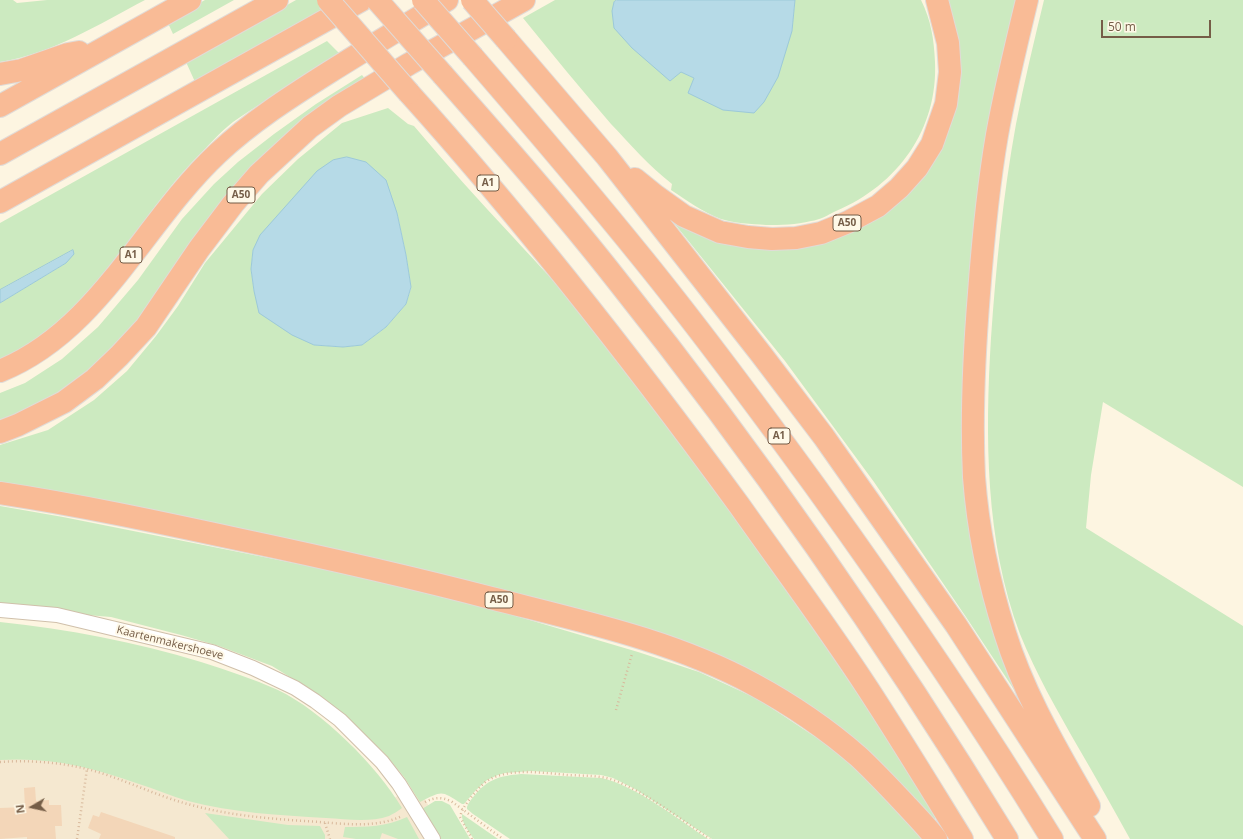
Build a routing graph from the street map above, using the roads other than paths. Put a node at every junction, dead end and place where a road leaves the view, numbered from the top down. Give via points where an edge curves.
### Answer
1 (190, 0) edge
2 (277, 0) edge
3 (328, 0) edge
4 (362, 0) edge
5 (377, 0) edge
6 (423, 0) edge
7 (447, 0) edge
8 (472, 0) edge
9 (524, 0) edge
10 (937, 0) edge
11 (1027, 0) edge
12 (106, 47) junction
13 (0, 74) edge
14 (0, 106) edge
15 (0, 154) edge
16 (608, 157) junction
17 (0, 202) edge
18 (0, 371) edge
19 (0, 432) edge
20 (0, 493) edge
21 (0, 610) edge
22 (433, 839) edge
23 (936, 839) edge
24 (962, 839) edge
25 (1007, 839) edge
26 (1052, 839) edge
27 (1094, 839) edge
28 (1107, 839) edge

1 - 12 highway
2 - 15 highway
3 - 24 highway, A1, bridge via 457,146 632,361 774,553 867,688
4 - 17 highway
5 - 25 highway, bridge via 534,178 616,278 756,461 833,570 956,756
6 - 26 highway, A1, bridge via 644,260 749,395 907,615
7 - 18 highway, A1 via 302,90 237,137 187,185 80,317 36,352
8 - 16 highway, bridge
9 - 19 highway, A50 via 409,64 339,106 310,127 259,174 233,204 146,327 119,356 95,379 64,402
10 - 16 highway, A50 via 948,43 950,72 946,104 932,144 917,168 898,188 878,206 848,222 821,233 796,238 772,239 720,232 684,216
11 - 28 highway via 997,135 985,223 975,339 974,478 991,584 1005,635 1045,727
12 - 13 highway via 68,54 22,70
12 - 14 highway
16 - 27 highway via 824,437 956,625
20 - 23 highway, A50 via 149,520 355,564 667,646 754,684 821,727 887,784
21 - 22 street, Kaartenmakershoeve via 57,615 212,652 295,688 340,720 382,762 399,784

